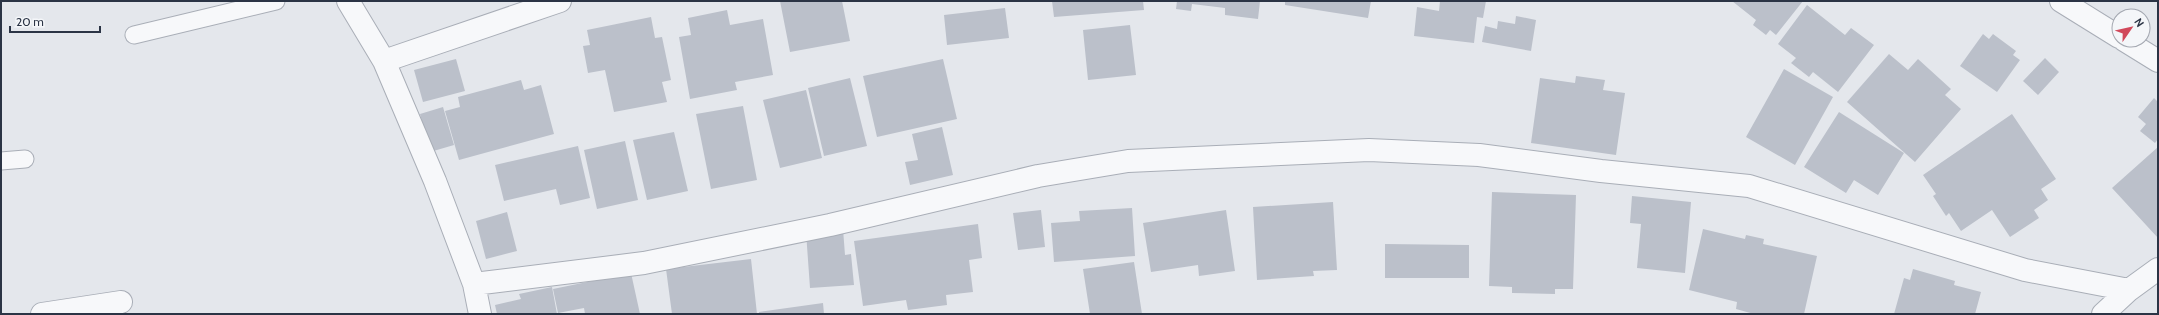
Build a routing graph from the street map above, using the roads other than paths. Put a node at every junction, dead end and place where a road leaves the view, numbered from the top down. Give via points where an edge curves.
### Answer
1 (276, 1) edge
2 (348, 1) edge
3 (560, 1) edge
4 (2061, 1) edge
5 (2111, 32) edge
6 (134, 35) dead end
7 (2137, 48) edge
8 (384, 61) junction
9 (2158, 61) edge
10 (25, 159) dead end
11 (1, 161) edge
12 (2158, 268) edge
13 (474, 284) junction
14 (2129, 290) junction
15 (121, 302) dead end
16 (42, 314) edge
17 (480, 314) edge
18 (2103, 314) edge

1 - 6 lane
2 - 8 street
3 - 8 street
4 - 5 street
7 - 9 street
8 - 13 street via 435,181
10 - 11 lane
12 - 14 street
13 - 14 street via 644,263 830,225 1038,176 1128,161 1369,150 1479,155 1749,186 2025,270
13 - 17 street
14 - 18 street
15 - 16 street

